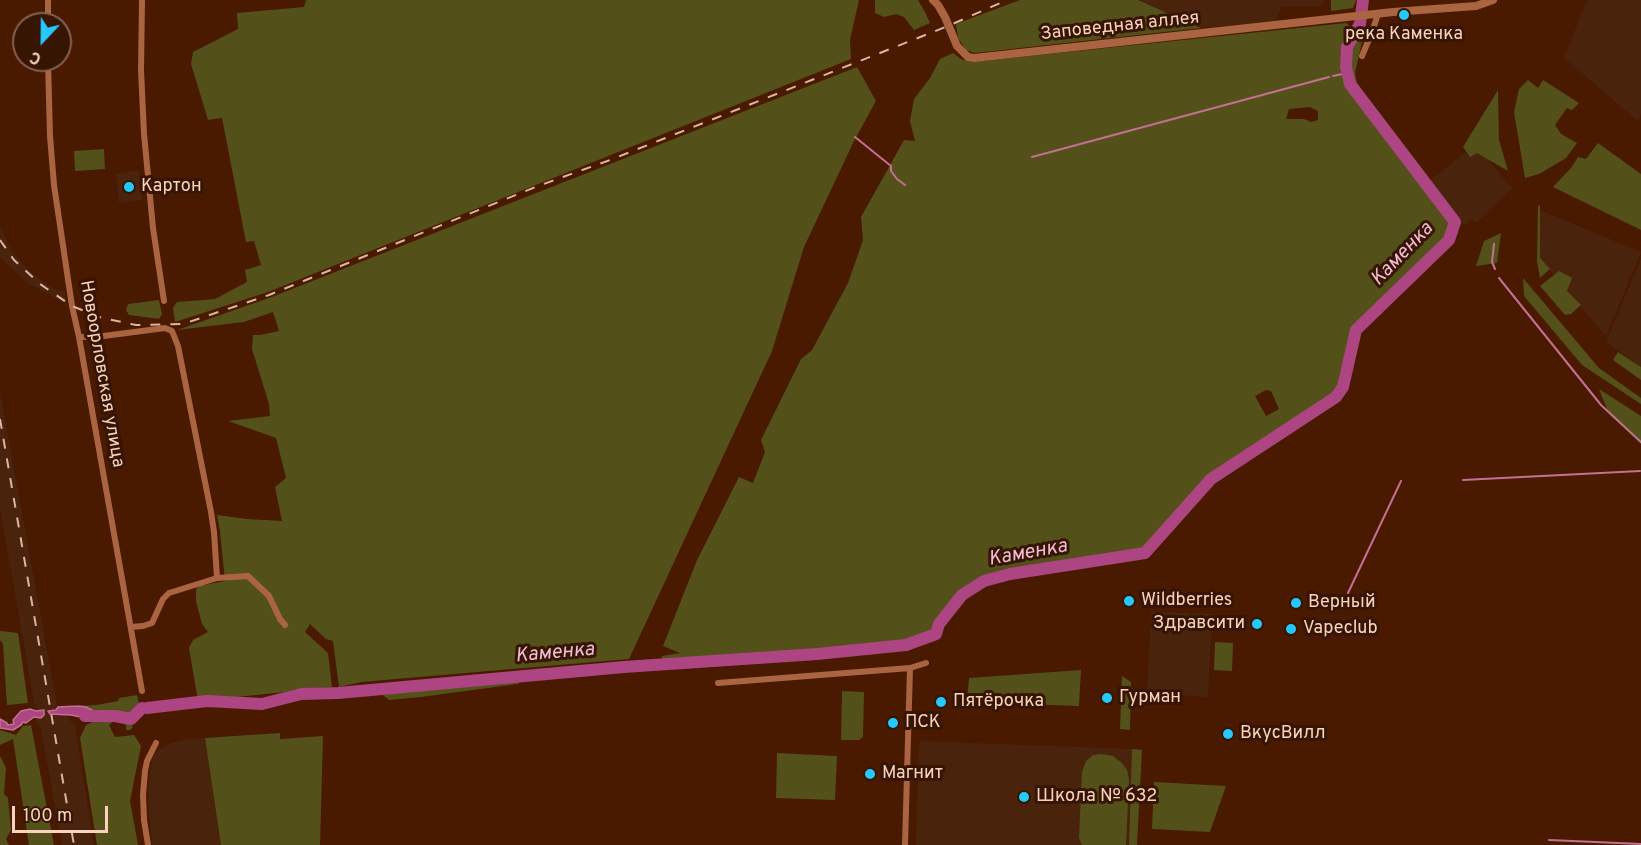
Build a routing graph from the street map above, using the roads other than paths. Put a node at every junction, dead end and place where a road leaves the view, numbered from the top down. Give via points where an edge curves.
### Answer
1 (142, 0) edge
2 (933, 0) edge
3 (1492, 0) edge
4 (1374, 14) junction
5 (1362, 56) dead end
6 (48, 72) edge
7 (164, 301) dead end
8 (79, 337) junction
9 (217, 578) junction
10 (285, 625) dead end
11 (131, 627) junction
12 (926, 663) dead end
13 (910, 668) junction
14 (718, 683) dead end
15 (142, 691) dead end
16 (156, 743) dead end
17 (148, 845) edge
18 (905, 845) edge

1 - 7 street via 144,134
2 - 4 street, Заповедная аллея via 957,46 974,58
3 - 4 street via 1476,6
4 - 5 street via 1372,32
6 - 8 street, Новоорловская улица via 54,184
8 - 9 street via 165,328 172,331 211,512
8 - 11 street, Новоорловская улица
9 - 10 street via 248,576 269,596
9 - 11 street via 169,593 152,623
11 - 15 street, Новоорловская улица
12 - 13 street
13 - 14 street
13 - 18 street
16 - 17 street via 147,761 144,782

